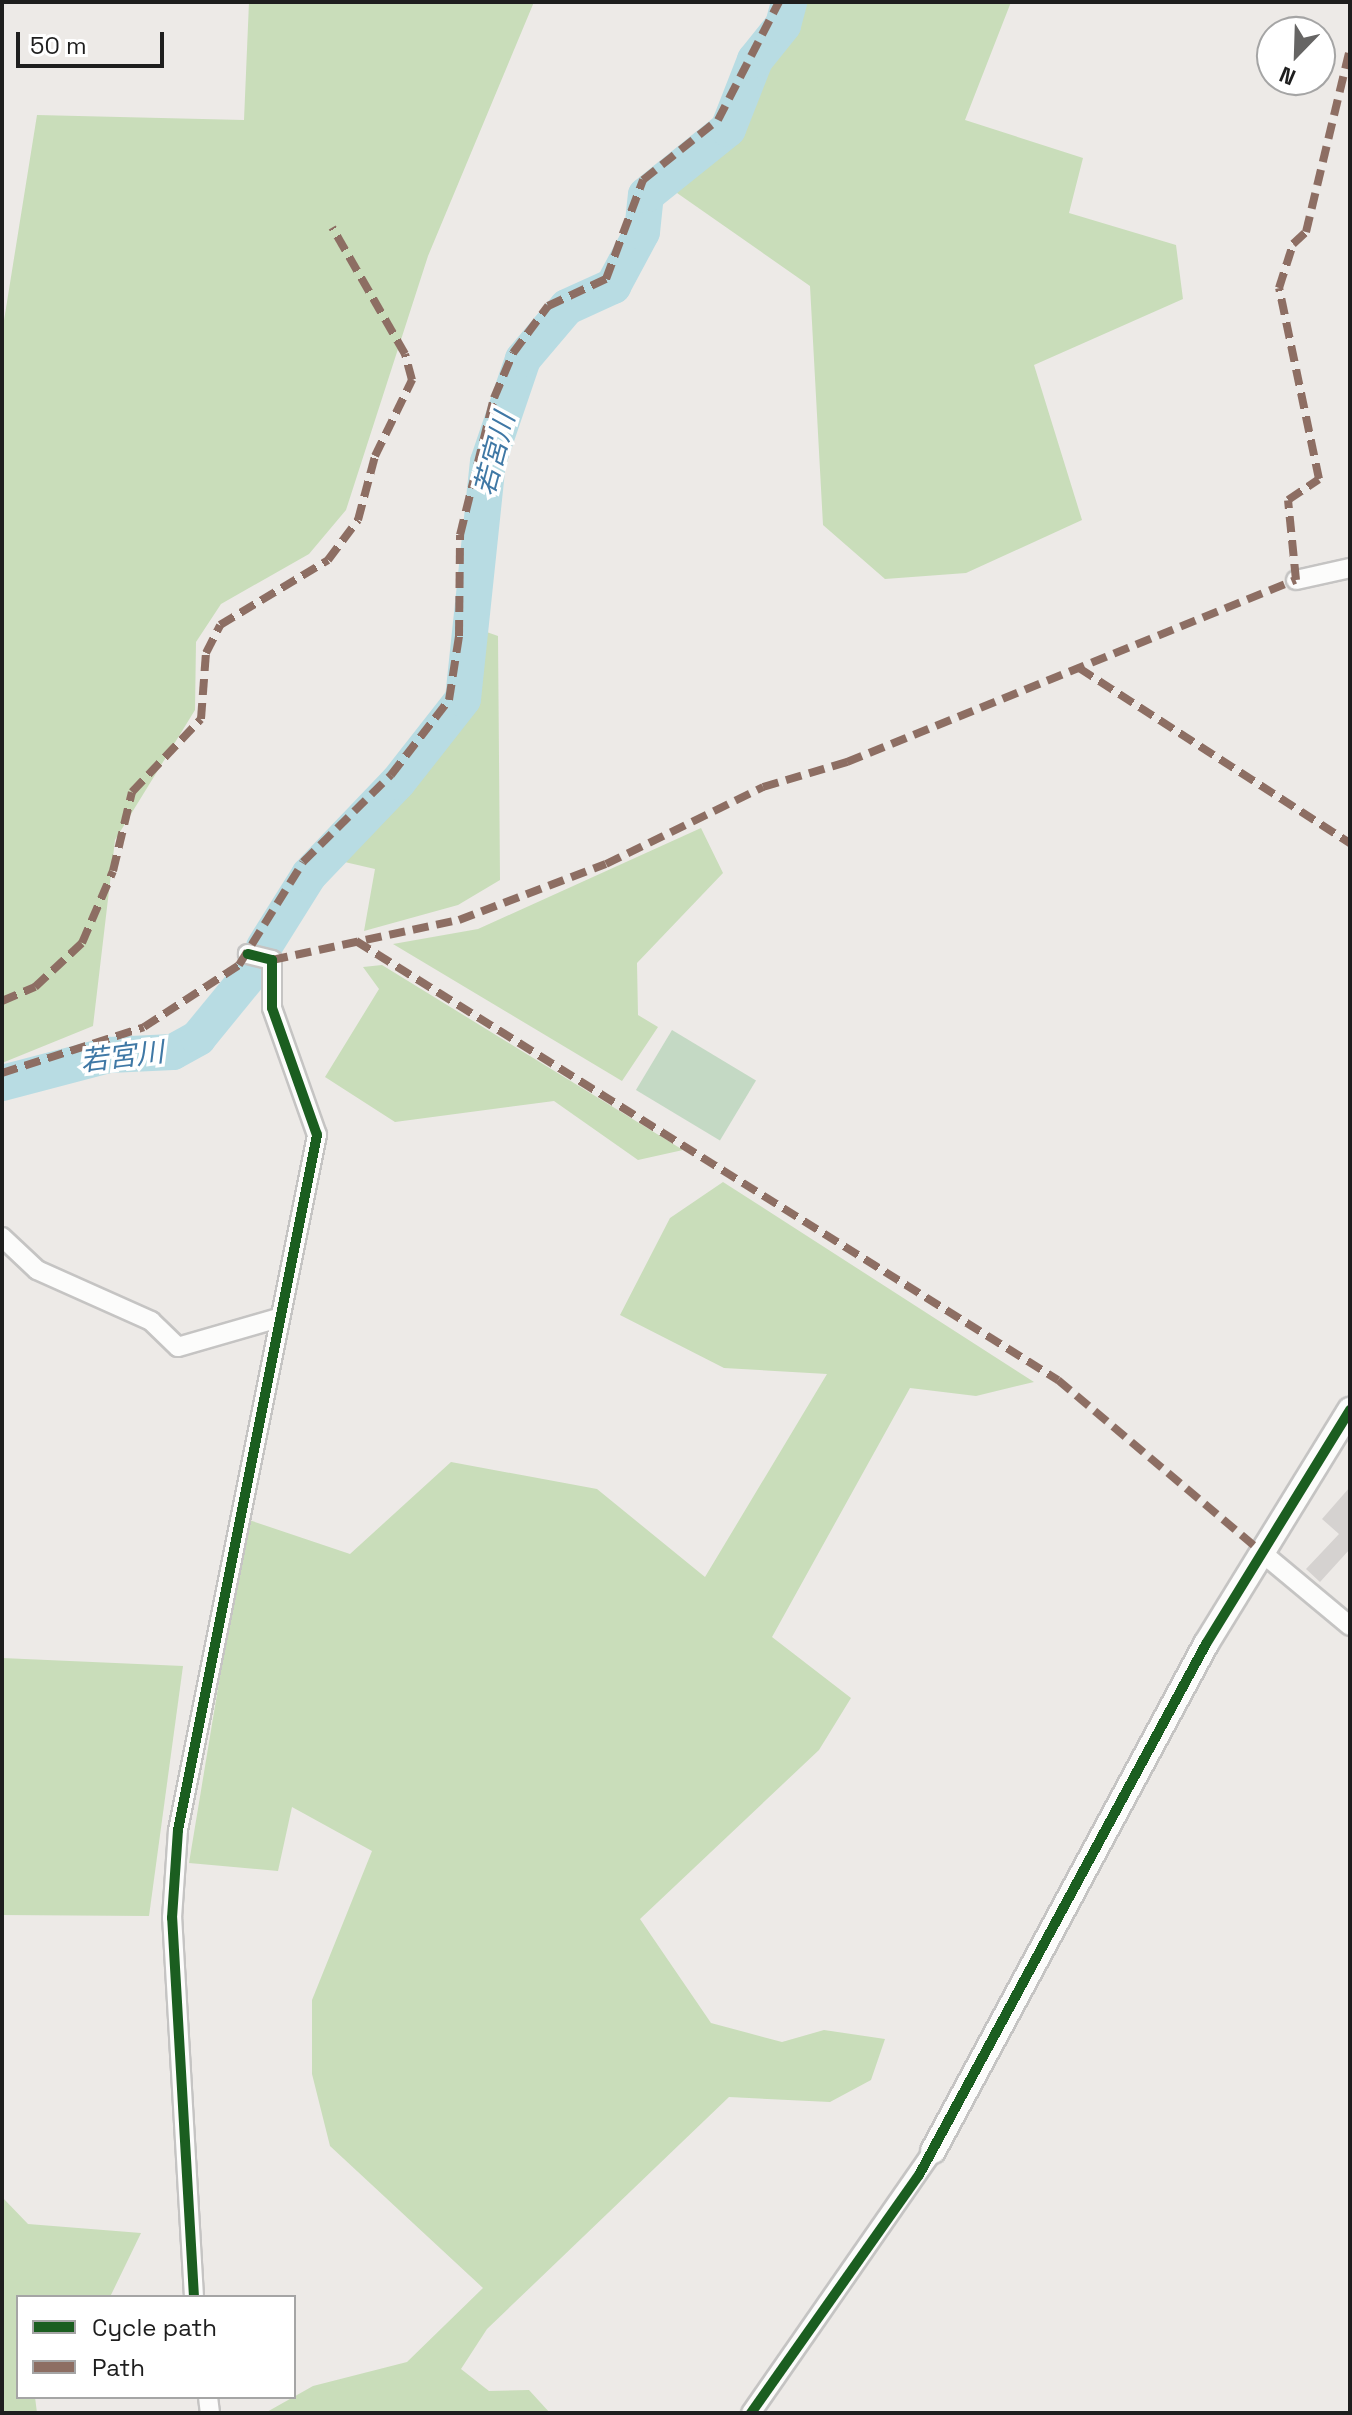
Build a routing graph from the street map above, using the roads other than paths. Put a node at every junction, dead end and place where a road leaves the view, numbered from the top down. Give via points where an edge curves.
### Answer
1 (1350, 568) edge
2 (1296, 580) dead end
3 (248, 954) dead end
4 (2, 1237) edge
5 (275, 1319) junction
6 (1350, 1410) edge
7 (1260, 1551) junction
8 (1350, 1626) edge
9 (933, 2151) joint
10 (194, 2295) edge
11 (751, 2413) edge

1 - 2 street
3 - 5 street via 272,960 272,1008 317,1135
4 - 5 street via 37,1270 151,1321 178,1347
5 - 10 street via 178,1830 172,1918
6 - 7 street
7 - 8 street
7 - 9 street
9 - 11 street

